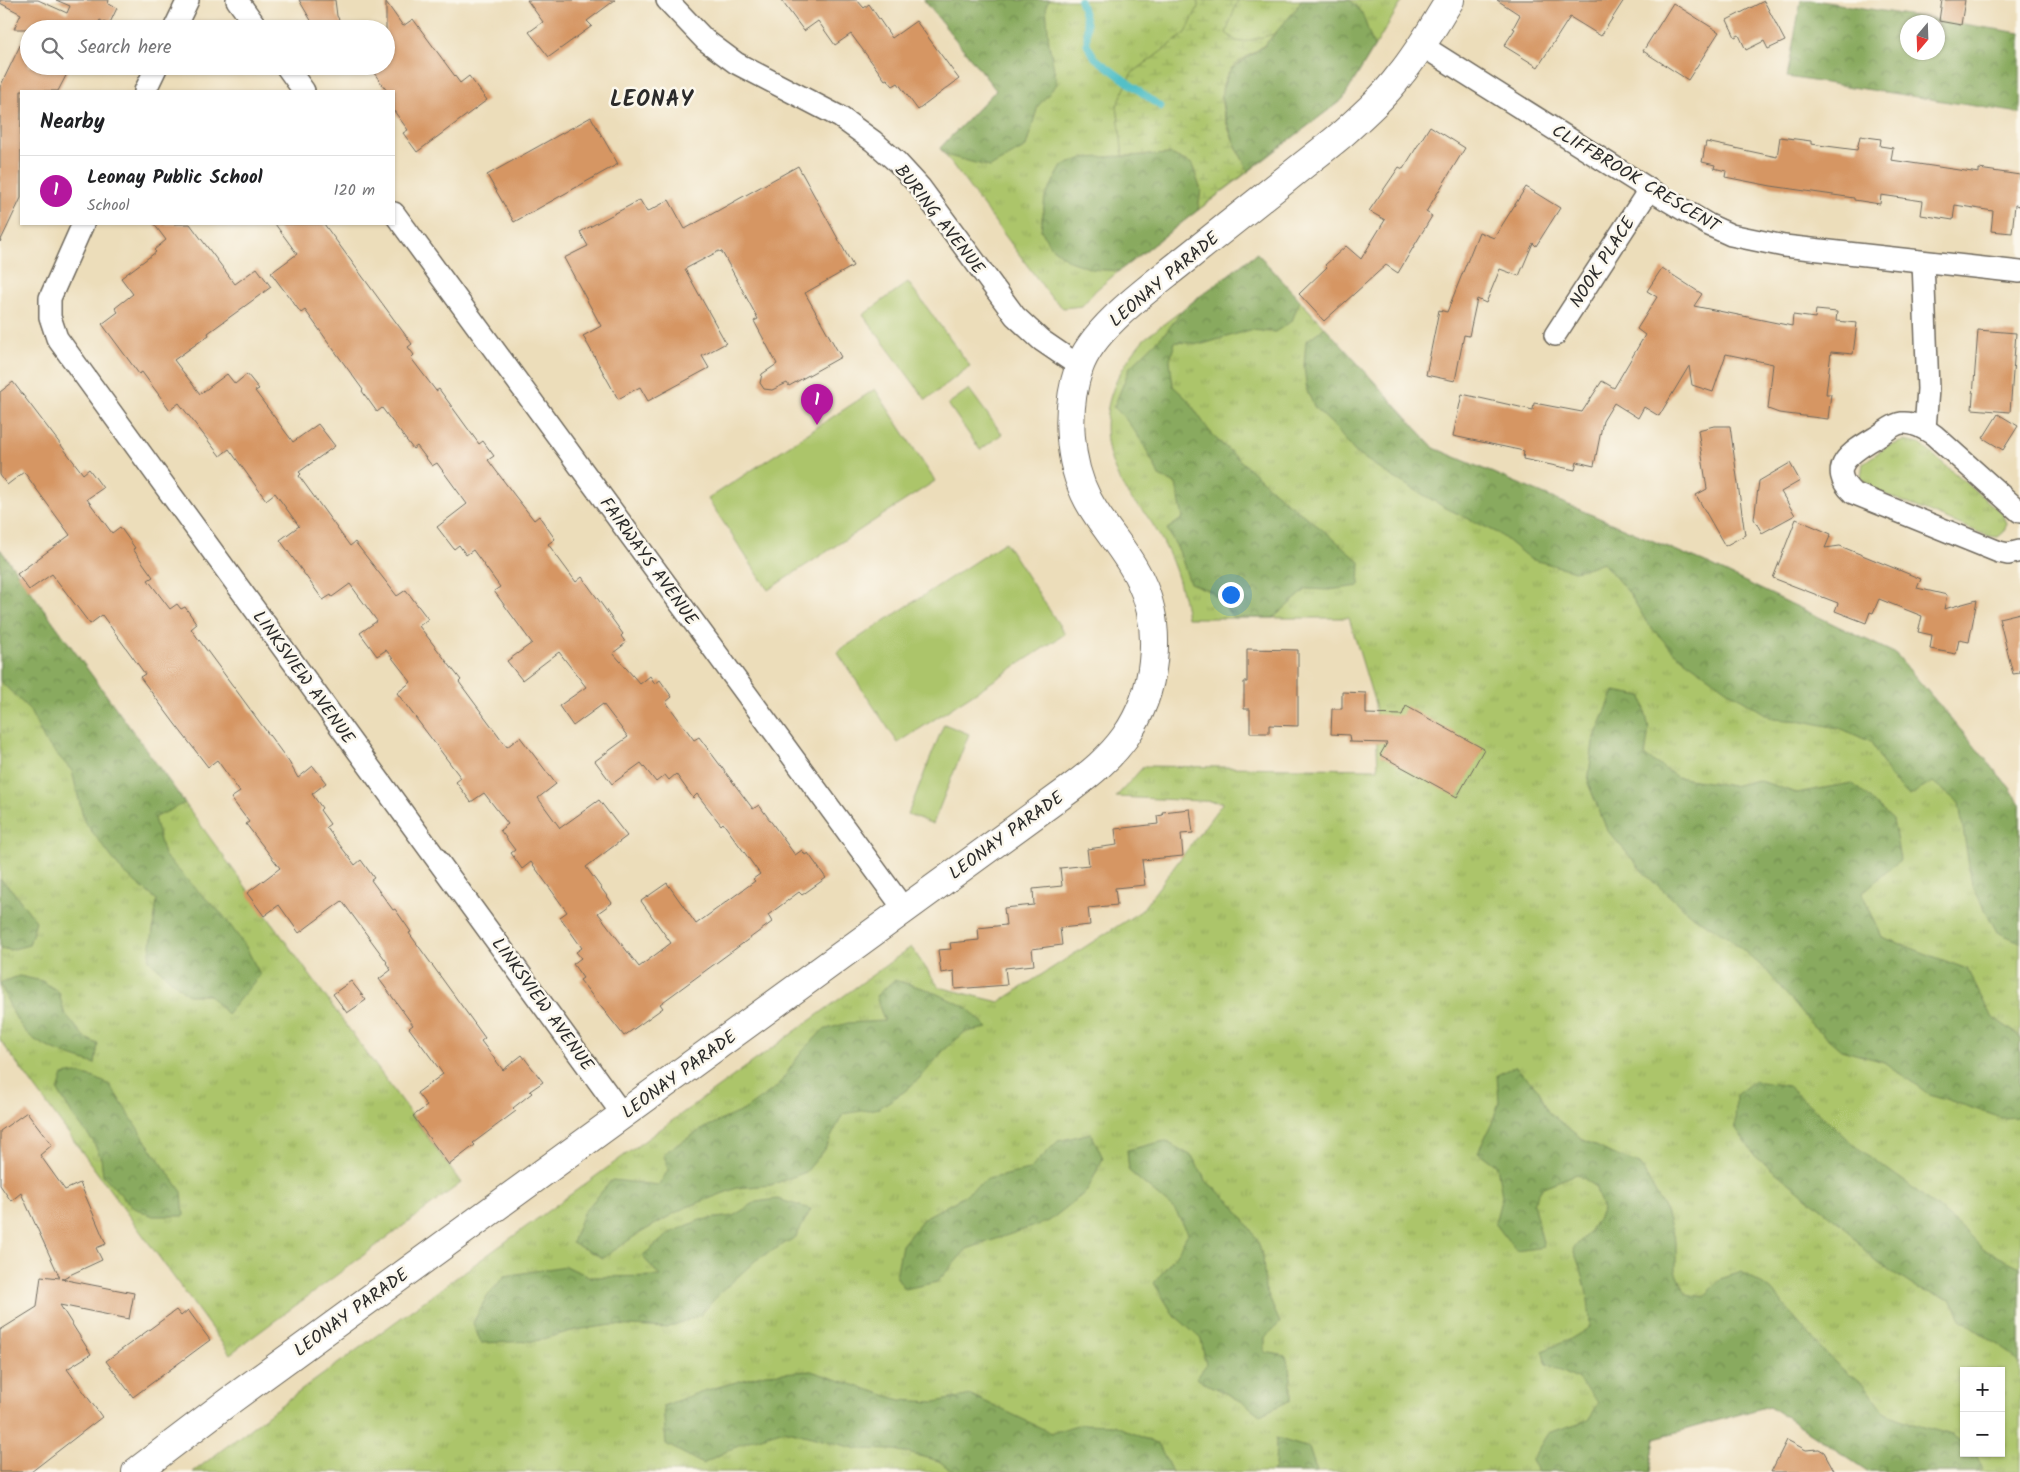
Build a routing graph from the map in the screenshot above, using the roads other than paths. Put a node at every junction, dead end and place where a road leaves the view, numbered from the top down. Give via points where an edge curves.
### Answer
1 (188, 0) edge
2 (237, 0) edge
3 (667, 0) edge
4 (1450, 0) edge
5 (178, 20) edge
6 (251, 20) edge
7 (1421, 46) junction
8 (153, 75) edge
9 (292, 75) edge
10 (145, 90) edge
11 (303, 90) edge
12 (1649, 190) junction
13 (395, 214) edge
14 (83, 225) edge
15 (1923, 262) junction
16 (2020, 272) edge
17 (1555, 335) dead end
18 (1079, 366) junction
19 (1925, 429) junction
20 (2020, 512) edge
21 (2020, 551) edge
22 (904, 909) junction
23 (623, 1114) junction
24 (136, 1472) edge

1 - 5 street
2 - 6 street
3 - 18 street, BURING AVENUE via 706,40 736,63 840,117 897,162 1015,316 1041,340
4 - 7 street, LEONAY PARADE
7 - 12 street, CLIFFBROOK CRESCENT
7 - 18 street, LEONAY PARADE via 1383,95 1337,138 1131,303 1092,344
8 - 10 street
9 - 11 street
12 - 15 street, CLIFFBROOK CRESCENT via 1709,225 1753,241
12 - 17 street, NOOK PLACE
13 - 22 street, FAIRWAYS AVENUE
14 - 23 street, LINKSVIEW AVENUE via 50,298 50,317 57,338
15 - 16 street, CLIFFBROOK CRESCENT
15 - 19 street via 1928,389
18 - 22 street, LEONAY PARADE via 1070,429 1079,476 1088,501 1140,579 1151,612 1154,644 1145,698 1124,738 1096,769
19 - 20 street
19 - 21 street via 1910,423 1898,424 1854,450 1842,468 1846,486 1853,493 1999,552
22 - 23 street, LEONAY PARADE
23 - 24 street, LEONAY PARADE

